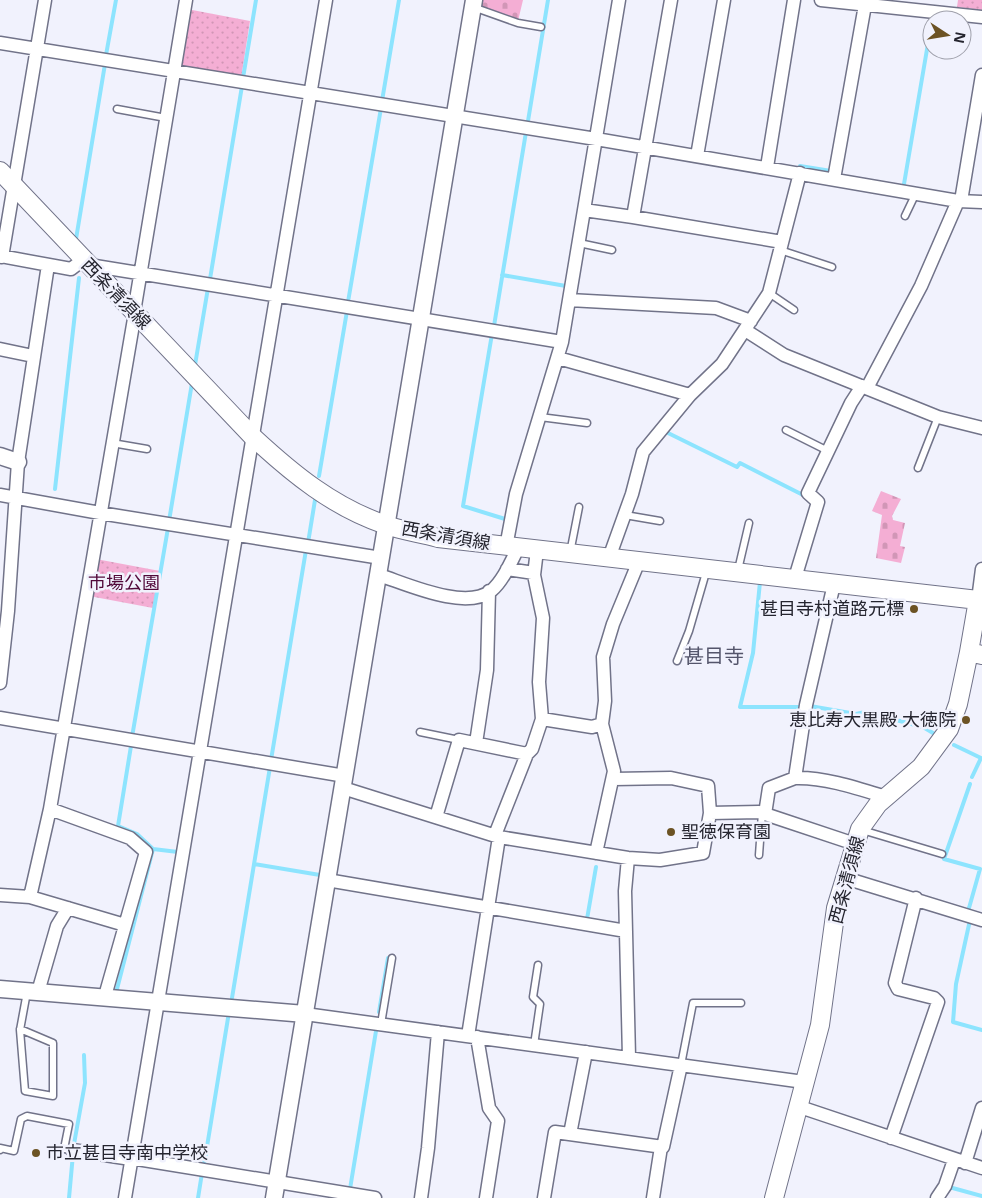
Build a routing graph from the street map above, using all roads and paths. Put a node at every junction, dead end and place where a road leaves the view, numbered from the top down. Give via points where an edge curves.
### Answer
1 (44, 0) edge
2 (186, 0) edge
3 (326, 0) edge
4 (619, 0) edge
5 (671, 0) edge
6 (724, 0) edge
7 (794, 0) edge
8 (821, 0) edge
9 (473, 4) edge
10 (865, 5) junction
11 (982, 17) edge
12 (541, 27) dead end
13 (0, 43) edge
14 (36, 49) junction
15 (174, 71) junction
16 (982, 75) edge
17 (310, 94) junction
18 (117, 110) dead end
19 (455, 117) junction
20 (166, 118) junction
21 (596, 139) junction
22 (646, 147) junction
23 (697, 156) junction
24 (766, 167) junction
25 (0, 171) edge
26 (800, 173) junction
27 (834, 179) junction
28 (14, 186) junction
29 (916, 194) junction
30 (959, 201) junction
31 (982, 202) edge
32 (584, 210) junction
33 (905, 216) dead end
34 (633, 217) junction
35 (579, 243) junction
36 (781, 246) junction
37 (612, 250) dead end
38 (1, 257) edge
39 (86, 262) junction
40 (48, 265) junction
41 (832, 267) dead end
42 (140, 273) junction
43 (769, 293) junction
44 (276, 295) junction
45 (569, 300) junction
46 (794, 310) dead end
47 (134, 312) junction
48 (421, 318) junction
49 (748, 325) junction
50 (562, 342) junction
51 (0, 349) edge
52 (33, 356) junction
53 (558, 358) junction
54 (865, 387) junction
55 (690, 395) junction
56 (540, 416) junction
57 (938, 417) junction
58 (587, 423) dead end
59 (982, 428) edge
60 (786, 430) dead end
61 (253, 437) junction
62 (112, 443) junction
63 (147, 449) dead end
64 (828, 451) junction
65 (0, 456) edge
66 (18, 462) junction
67 (918, 468) dead end
68 (0, 494) edge
69 (16, 498) junction
70 (579, 507) dead end
71 (100, 513) junction
72 (625, 515) junction
73 (660, 520) dead end
74 (749, 523) dead end
75 (386, 525) junction
76 (236, 535) junction
77 (512, 548) junction
78 (538, 550) junction
79 (570, 554) junction
80 (381, 558) junction
81 (609, 558) junction
82 (639, 561) junction
83 (707, 568) junction
84 (507, 569) junction
85 (982, 569) edge
86 (737, 571) junction
87 (534, 573) junction
88 (378, 575) junction
89 (795, 578) junction
90 (834, 584) junction
91 (489, 591) junction
92 (978, 600) junction
93 (4, 611) edge
94 (976, 654) edge
95 (677, 661) dead end
96 (0, 682) edge
97 (0, 718) edge
98 (542, 719) junction
99 (602, 724) junction
100 (64, 730) junction
101 (420, 732) dead end
102 (459, 740) junction
103 (476, 743) junction
104 (200, 753) junction
105 (527, 754) junction
106 (794, 778) junction
107 (614, 779) junction
108 (344, 782) junction
109 (886, 797) junction
110 (50, 809) junction
111 (710, 812) junction
112 (763, 813) junction
113 (436, 817) junction
114 (497, 836) junction
115 (858, 837) junction
116 (596, 853) junction
117 (942, 854) dead end
118 (759, 855) dead end
119 (628, 858) junction
120 (845, 878) junction
121 (327, 880) junction
122 (0, 895) edge
123 (30, 896) junction
124 (916, 898) junction
125 (68, 908) junction
126 (488, 908) junction
127 (982, 920) edge
128 (125, 924) junction
129 (626, 930) junction
130 (392, 958) dead end
131 (538, 965) dead end
132 (0, 989) edge
133 (33, 991) junction
134 (105, 996) junction
135 (158, 1000) junction
136 (741, 1003) dead end
137 (305, 1014) junction
138 (381, 1024) junction
139 (20, 1028) junction
140 (438, 1032) junction
141 (473, 1037) junction
142 (534, 1045) junction
143 (586, 1052) junction
144 (629, 1057) junction
145 (682, 1065) junction
146 (804, 1082) junction
147 (797, 1106) junction
148 (982, 1108) edge
149 (570, 1134) junction
150 (891, 1138) junction
151 (661, 1146) junction
152 (0, 1150) edge
153 (72, 1150) joint
154 (131, 1158) junction
155 (959, 1162) junction
156 (982, 1168) edge
157 (275, 1190) edge
158 (125, 1198) edge
159 (375, 1198) edge
160 (420, 1198) edge
161 (486, 1198) edge
162 (544, 1198) edge
163 (653, 1198) edge
164 (774, 1198) edge
165 (937, 1198) edge

1 - 14 street
2 - 15 street
3 - 17 street
4 - 21 street
5 - 22 street
6 - 23 street
7 - 24 street
8 - 10 street
9 - 12 lane via 518,23
9 - 19 street
10 - 11 street
10 - 27 street
13 - 14 street
14 - 15 street
14 - 28 street
15 - 17 street
15 - 20 street
16 - 30 street
17 - 19 street
17 - 44 street
18 - 20 lane
19 - 21 street
19 - 48 street
20 - 42 street
21 - 22 street
21 - 32 street
22 - 23 street
22 - 34 street
23 - 24 street
24 - 26 street
25 - 28 main road, 西条清須線
26 - 27 street
26 - 36 street
27 - 29 street
28 - 38 street
28 - 39 main road, 西条清須線
29 - 30 street
29 - 33 lane
30 - 31 street
30 - 54 street via 922,286
32 - 34 street
32 - 35 street
34 - 36 street
35 - 37 lane
35 - 45 street
36 - 41 lane
36 - 43 street
38 - 40 street
39 - 40 street via 71,269
39 - 42 street
39 - 47 main road, 西条清須線
40 - 52 street
42 - 44 street
42 - 47 street
43 - 46 lane
43 - 49 street
44 - 48 street
44 - 61 street
45 - 49 street via 716,308
45 - 50 street
47 - 61 main road, 西条清須線
47 - 62 street
48 - 50 street
48 - 75 street
49 - 54 street via 784,355
49 - 55 street via 722,364
50 - 53 street
51 - 52 street
52 - 66 street
53 - 55 street
53 - 56 street
54 - 57 street
54 - 64 street via 851,403
55 - 72 street via 643,452
56 - 58 lane
56 - 77 street via 516,494
57 - 59 street
57 - 67 lane
60 - 64 lane
61 - 75 main road, 西条清須線 via 316,490
61 - 76 street
62 - 63 lane
62 - 71 street
64 - 89 street via 808,493 818,502
65 - 66 street
66 - 69 street
68 - 69 street
69 - 71 street
69 - 93 street
70 - 79 lane
71 - 76 street
71 - 100 street
72 - 73 lane
72 - 81 street
74 - 86 lane
75 - 77 main road, 西条清須線 via 438,538
75 - 80 street
76 - 80 street
76 - 104 street
77 - 78 main road, 西条清須線
77 - 84 street
78 - 79 main road, 西条清須線
78 - 87 street
79 - 81 main road, 西条清須線
80 - 88 street
81 - 82 main road, 西条清須線
82 - 83 main road, 西条清須線
82 - 99 street via 603,657 605,701
83 - 86 main road, 西条清須線
83 - 95 lane
84 - 87 street
84 - 91 street
85 - 92 street
86 - 89 main road, 西条清須線
87 - 98 street via 542,618 539,682
88 - 91 street via 452,597 474,599
88 - 108 street
89 - 90 main road, 西条清須線
90 - 92 main road, 西条清須線
90 - 106 street via 806,705
91 - 103 street via 487,670
92 - 94 main road, 西条清須線
93 - 96 street
94 - 109 main road, 西条清須線 via 949,729 922,767
97 - 100 street
98 - 99 street via 592,727
98 - 105 street via 532,749
99 - 107 street
100 - 104 street
100 - 110 street
101 - 102 lane
102 - 103 street
102 - 113 street
103 - 105 street
104 - 108 street
104 - 135 street
105 - 114 street
106 - 109 street via 860,789
106 - 112 street via 769,788
107 - 111 street via 671,778 708,786
107 - 116 street
108 - 113 street
108 - 121 street
109 - 115 main road, 西条清須線 via 878,804
110 - 123 street
110 - 128 street via 130,838 146,852
111 - 112 street
111 - 119 street via 703,853 660,860
112 - 115 street
112 - 118 lane
113 - 114 street
114 - 116 street
114 - 126 street
115 - 117 lane
115 - 120 main road, 西条清須線
116 - 119 street
119 - 129 street
120 - 124 street
120 - 146 main road, 西条清須線 via 836,908 820,1025
121 - 126 street
121 - 137 street
122 - 123 street
123 - 125 street
124 - 127 street
124 - 150 street via 895,983 898,989 934,998 938,1002
125 - 128 street
125 - 133 street via 57,926
126 - 129 street
126 - 141 street
128 - 134 street
129 - 144 street
130 - 138 lane
131 - 142 lane via 533,997 540,1004
132 - 133 street
133 - 134 street
133 - 139 lane
134 - 135 street
135 - 137 street
135 - 154 street
136 - 145 lane via 693,1003
137 - 138 street
137 - 157 street
138 - 140 street
139 - 139 lane via 25,1091 53,1096 53,1043
140 - 141 street
140 - 160 street via 428,1148
141 - 142 street
141 - 161 street via 489,1108 498,1121
142 - 143 street
143 - 144 street
143 - 149 street
144 - 145 street
145 - 146 street
145 - 151 street
146 - 147 main road, 西条清須線
147 - 150 street
147 - 164 main road, 西条清須線
148 - 155 street
149 - 151 street
149 - 162 street via 555,1132
150 - 155 street
151 - 163 street
152 - 153 lane via 14,1151 21,1119 27,1116 69,1124 64,1149
153 - 154 street
154 - 157 street
154 - 158 street
155 - 156 street
155 - 165 street
157 - 159 street

